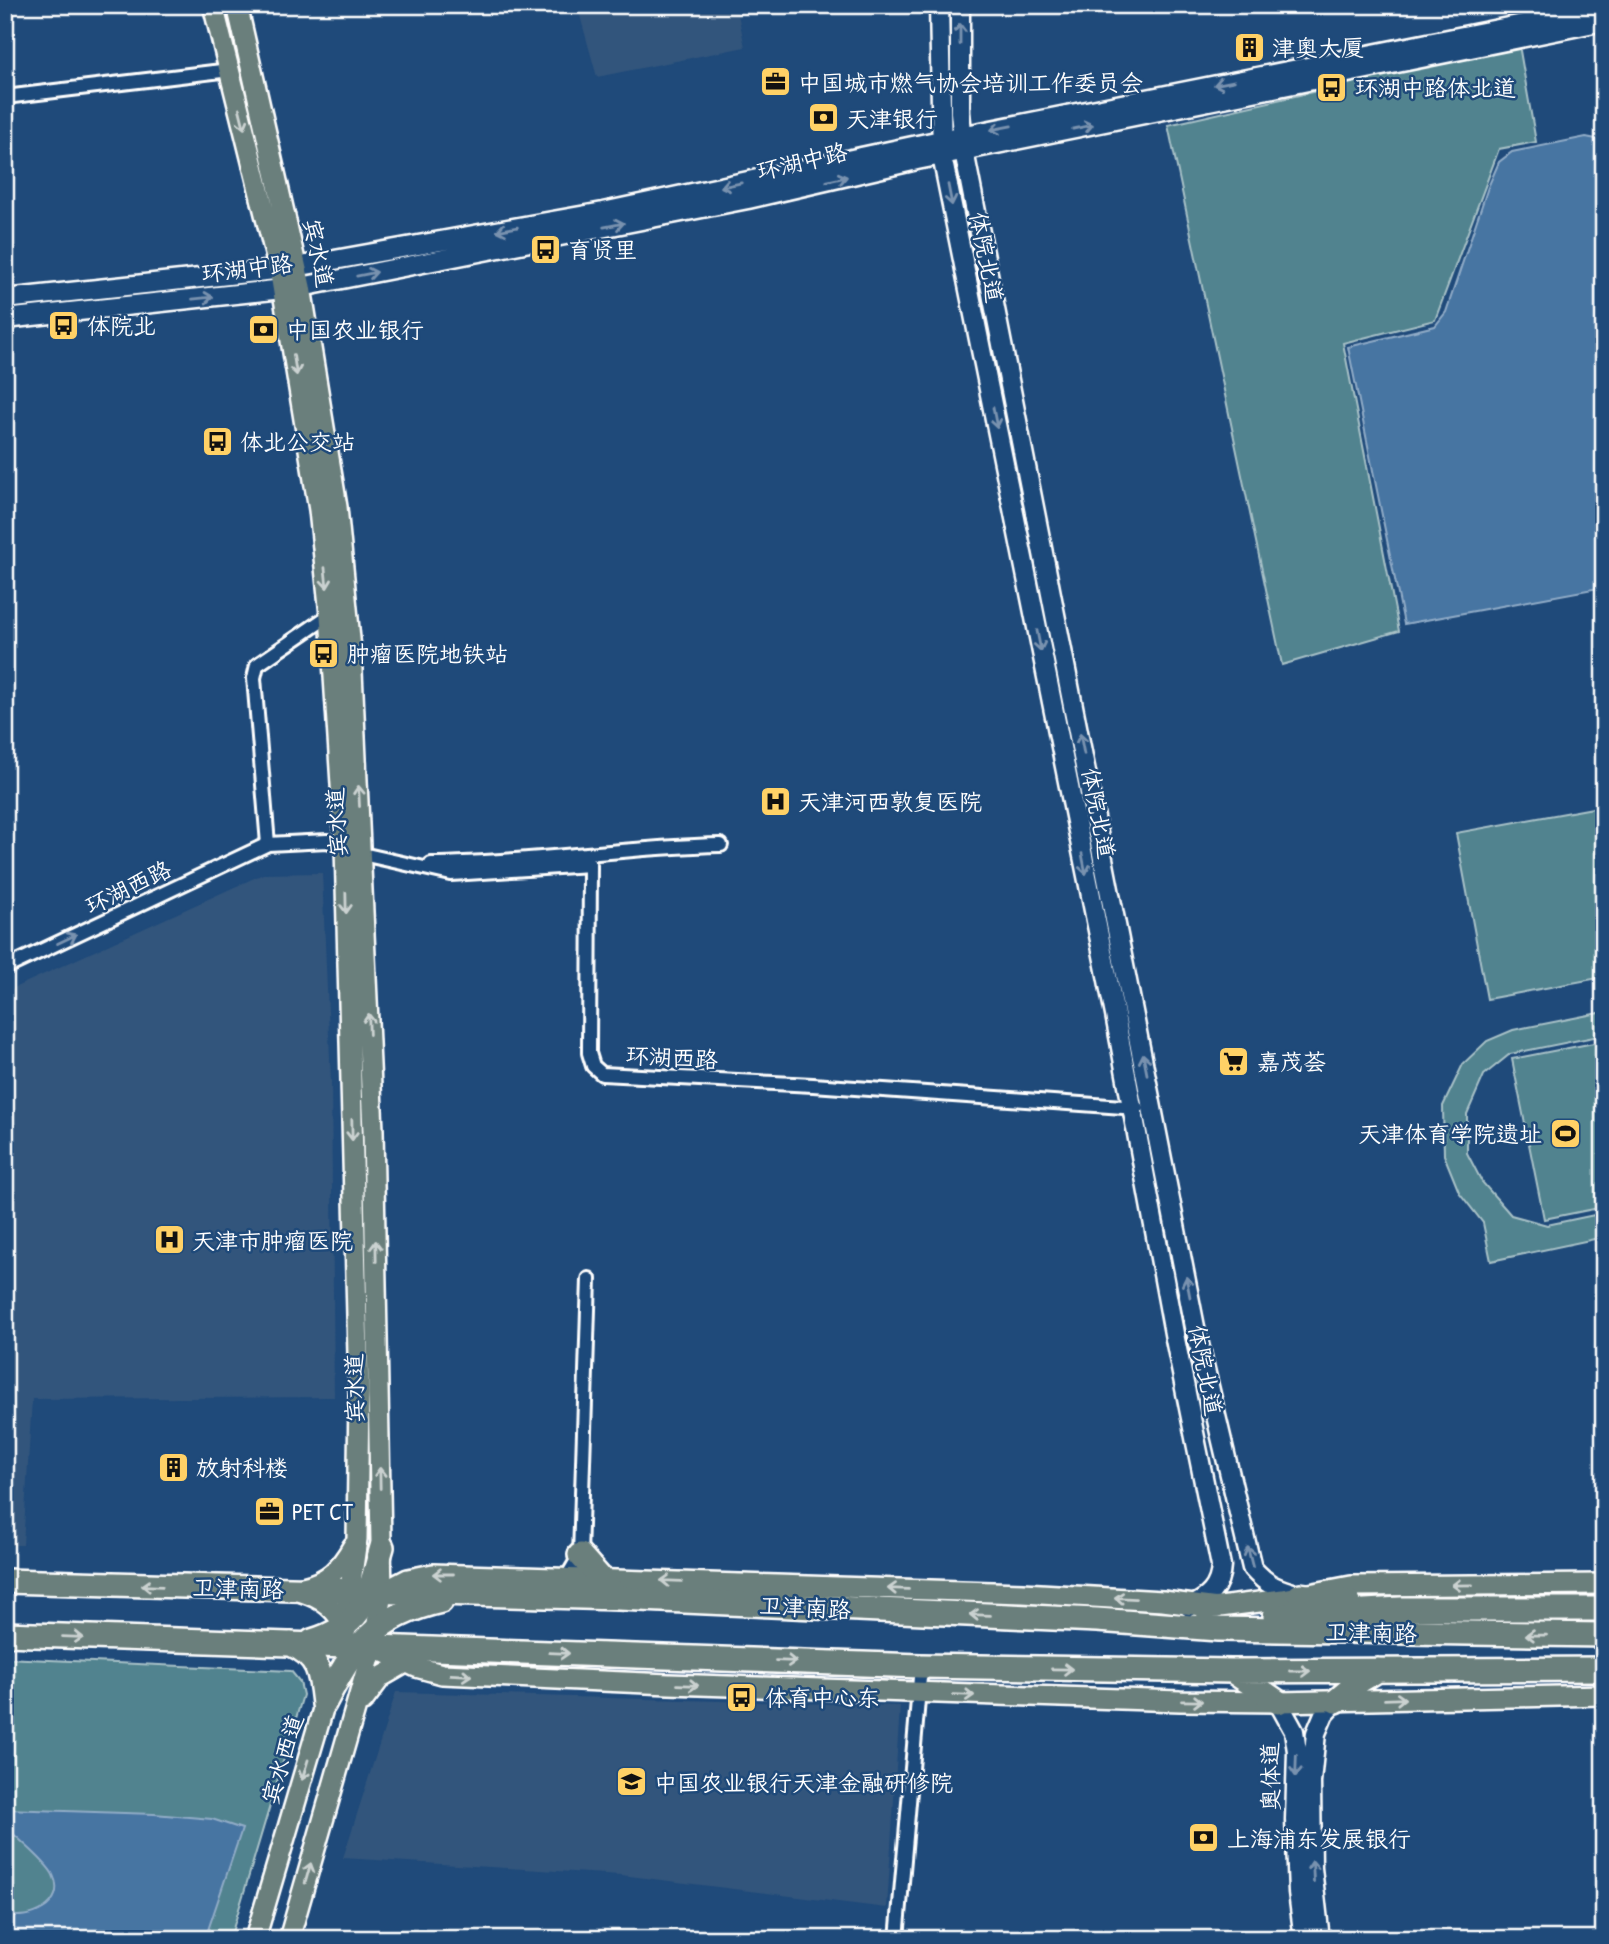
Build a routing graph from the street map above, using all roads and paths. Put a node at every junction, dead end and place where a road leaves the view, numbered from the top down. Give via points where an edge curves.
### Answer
1 (213, 5) edge
2 (237, 5) edge
3 (939, 5) edge
4 (960, 5) edge
5 (1604, 9) edge
6 (1604, 21) edge
7 (230, 70) junction
8 (5, 97) edge
9 (964, 143) junction
10 (941, 148) junction
11 (287, 276) junction
12 (5, 299) edge
13 (5, 319) edge
14 (330, 615) junction
15 (268, 844) junction
16 (721, 845) dead end
17 (353, 850) junction
18 (417, 865) junction
19 (5, 968) edge
20 (1132, 1108) junction
21 (1154, 1110) junction
22 (589, 1279) dead end
23 (356, 1539) junction
24 (382, 1547) joint
25 (580, 1555) junction
26 (601, 1578) junction
27 (5, 1581) edge
28 (1604, 1584) edge
29 (561, 1586) junction
30 (294, 1589) junction
31 (367, 1593) junction
32 (468, 1595) junction
33 (1300, 1595) junction
34 (618, 1598) junction
35 (1188, 1608) junction
36 (1401, 1609) junction
37 (1604, 1609) edge
38 (1097, 1620) junction
39 (5, 1634) edge
40 (1604, 1635) edge
41 (357, 1642) junction
42 (291, 1644) junction
43 (442, 1649) junction
44 (405, 1662) junction
45 (921, 1666) junction
46 (1604, 1669) edge
47 (1378, 1670) junction
48 (1232, 1671) junction
49 (919, 1693) junction
50 (1604, 1695) edge
51 (1336, 1701) junction
52 (1278, 1702) junction
53 (324, 1704) junction
54 (353, 1717) junction
55 (255, 1939) edge
56 (289, 1939) edge
57 (897, 1939) edge
58 (1304, 1939) edge
59 (1320, 1939) edge

1 - 7 main road, 宾水道
2 - 11 main road, 宾水道 via 290,232
3 - 10 street, 体院北道
9 -> 4 street, 体院北道
5 -> 9 street, 环湖中路
9 -> 6 street, 环湖中路
7 - 8 street
7 -> 11 main road, 宾水道
9 - 10 street, 环湖中路
21 -> 9 street, 体院北道
10 - 11 street, 环湖中路 via 748,199
10 -> 20 street, 体院北道
11 - 12 street, 环湖中路
13 -> 11 street, 环湖中路 via 251,293
11 -> 14 main road, 宾水道
17 -> 11 main road, 宾水道 via 351,649 338,520
14 - 15 street via 257,665 254,678
14 - 17 main road, 宾水道
15 - 17 street, 环湖西路 via 327,841
19 -> 15 street, 环湖西路
16 - 18 street
17 - 18 street, 环湖西路
17 -> 23 main road, 宾水道 via 359,1394
24 -> 17 main road, 宾水道 via 373,1130
18 - 20 street, 环湖西路 via 451,874 590,865 589,1053 602,1074
20 - 21 street, 环湖西路
20 - 35 street, 体院北道 via 1221,1566 1212,1593
33 -> 21 street, 体院北道 via 1264,1582 1252,1568 1195,1327
22 - 25 street
23 - 30 main road via 345,1561 327,1579
23 - 31 main road, 宾水道
24 - 31 highway
25 - 26 highway
25 - 29 street
26 - 29 main road
26 - 34 highway
35 -> 26 main road via 1163,1601 1036,1594
30 -> 27 highway, 卫津南路
28 -> 33 main road via 1351,1586
29 -> 31 main road via 433,1574
29 - 32 highway, 卫津南路
29 - 34 highway, 卫津南路
30 - 31 highway, 卫津南路
30 - 41 main road via 325,1601
31 - 32 highway, 卫津南路
31 - 41 main road, 宾水道
31 - 41 highway via 358,1615
32 - 41 highway via 412,1609
33 - 35 main road
33 - 36 highway
38 -> 34 highway, 卫津南路
35 - 38 main road
36 - 37 highway
36 - 38 highway
40 -> 38 highway, 卫津南路 via 1219,1629
39 -> 42 highway, 卫津南路
41 - 42 highway, 卫津南路
41 - 43 highway, 卫津南路
41 - 44 main road
41 - 53 highway
41 - 54 main road
42 - 53 highway via 316,1663
43 - 44 main road
43 -> 45 highway, 卫津南路
44 -> 49 main road via 442,1674
44 - 54 main road via 381,1677
45 -> 48 highway, 卫津南路
45 - 49 street
46 - 47 highway, 卫津南路
48 -> 47 highway, 卫津南路
47 - 51 highway
48 - 52 highway
49 -> 52 main road
49 - 57 street
51 -> 50 main road
51 - 52 main road
59 -> 51 street via 1312,1868 1311,1783 1316,1732
52 -> 58 street, 奥体道 via 1294,1731 1297,1751 1295,1820
53 -> 55 main road, 宾水西道
56 -> 54 main road

